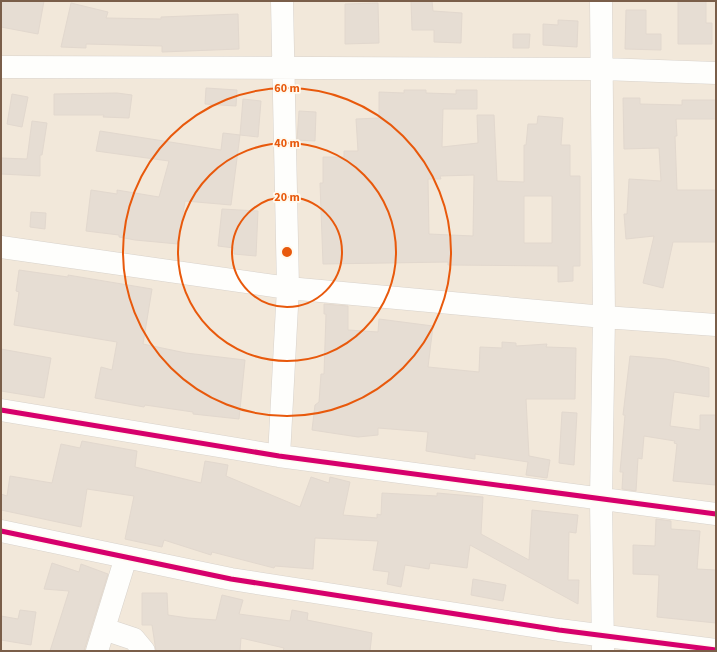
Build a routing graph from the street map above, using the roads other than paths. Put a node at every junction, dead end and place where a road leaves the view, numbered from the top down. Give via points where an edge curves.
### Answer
1 (282, 1) edge
2 (601, 1) edge
3 (1, 67) edge
4 (282, 68) junction
5 (602, 69) junction
6 (716, 73) edge
7 (1, 247) edge
8 (288, 288) junction
9 (604, 317) junction
10 (716, 325) edge
11 (1, 410) edge
12 (279, 456) junction
13 (601, 499) junction
14 (716, 514) edge
15 (1, 531) edge
16 (126, 557) junction
17 (104, 629) junction
18 (603, 643) edge
19 (716, 650) edge
20 (96, 651) edge
21 (144, 651) edge

1 - 4 street
2 - 5 street
3 - 4 street
4 - 5 street
4 - 8 street
5 - 6 street
5 - 9 street
7 - 8 street
8 - 9 street
8 - 12 street
9 - 10 street
9 - 13 street
11 - 12 street
12 - 13 street
13 - 14 street
13 - 18 street
15 - 16 street
16 - 17 street
16 - 18 street via 231,579 559,630
17 - 20 street
17 - 21 street via 134,640
18 - 19 street

